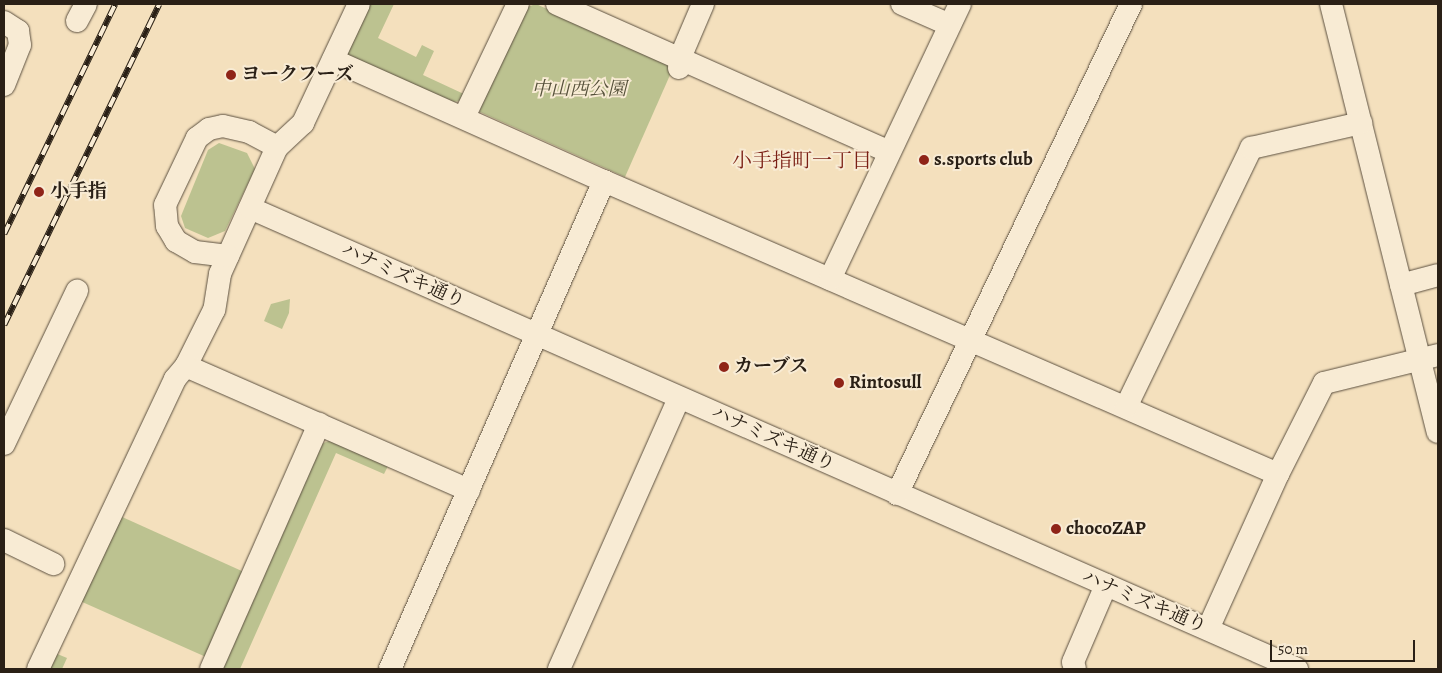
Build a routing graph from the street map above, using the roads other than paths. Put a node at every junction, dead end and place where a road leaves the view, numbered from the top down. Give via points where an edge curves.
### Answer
1 (360, 4) edge
2 (518, 4) edge
3 (558, 4) edge
4 (703, 4) edge
5 (902, 4) edge
6 (960, 4) edge
7 (1131, 4) edge
8 (1331, 4) edge
9 (585, 9) edge
10 (4, 22) edge
11 (950, 25) junction
12 (333, 60) junction
13 (680, 63) junction
14 (4, 85) edge
15 (464, 117) junction
16 (1361, 123) junction
17 (277, 147) junction
18 (889, 152) junction
19 (604, 181) junction
20 (250, 208) junction
21 (228, 256) junction
22 (1438, 275) edge
23 (830, 279) junction
24 (1401, 285) junction
25 (77, 291) dead end
26 (536, 335) junction
27 (969, 339) junction
28 (1429, 358) edge
29 (186, 366) junction
30 (679, 398) junction
31 (1126, 407) junction
32 (319, 424) junction
33 (1438, 432) edge
34 (4, 444) edge
35 (1278, 474) junction
36 (469, 490) junction
37 (897, 494) junction
38 (4, 540) edge
39 (53, 564) dead end
40 (1106, 585) junction
41 (1208, 629) junction
42 (38, 669) edge
43 (210, 669) edge
44 (390, 669) edge
45 (559, 669) edge
46 (1075, 669) edge
47 (1297, 669) edge

1 - 12 street
2 - 15 street
3 - 9 street
4 - 13 street
5 - 11 street
6 - 11 street
7 - 27 street
8 - 16 street
9 - 13 street
10 - 14 street via 18,31 20,45
11 - 18 street
12 - 15 street
12 - 17 street via 302,123
13 - 18 street
15 - 19 street
16 - 24 street
16 - 31 street via 1251,148
17 - 20 street
17 - 21 street via 249,132 223,126 209,129 198,138 165,205 167,226 176,241 195,252
18 - 23 street
19 - 23 street
19 - 26 street
20 - 21 street
20 - 26 street, ハナミズキ通り
21 - 29 street via 220,274 214,310
22 - 24 street
23 - 27 street
24 - 28 street
25 - 34 street
26 - 30 street, ハナミズキ通り
26 - 36 street
27 - 31 street
27 - 37 street
28 - 33 street
28 - 35 street via 1324,384
29 - 32 street
29 - 42 street via 175,379
30 - 37 street, ハナミズキ通り
30 - 45 street
31 - 35 street
32 - 36 street
32 - 43 street
35 - 41 street
36 - 44 street
37 - 40 street, ハナミズキ通り
38 - 39 street
40 - 41 street, ハナミズキ通り
40 - 46 street via 1073,662
41 - 47 street, ハナミズキ通り

